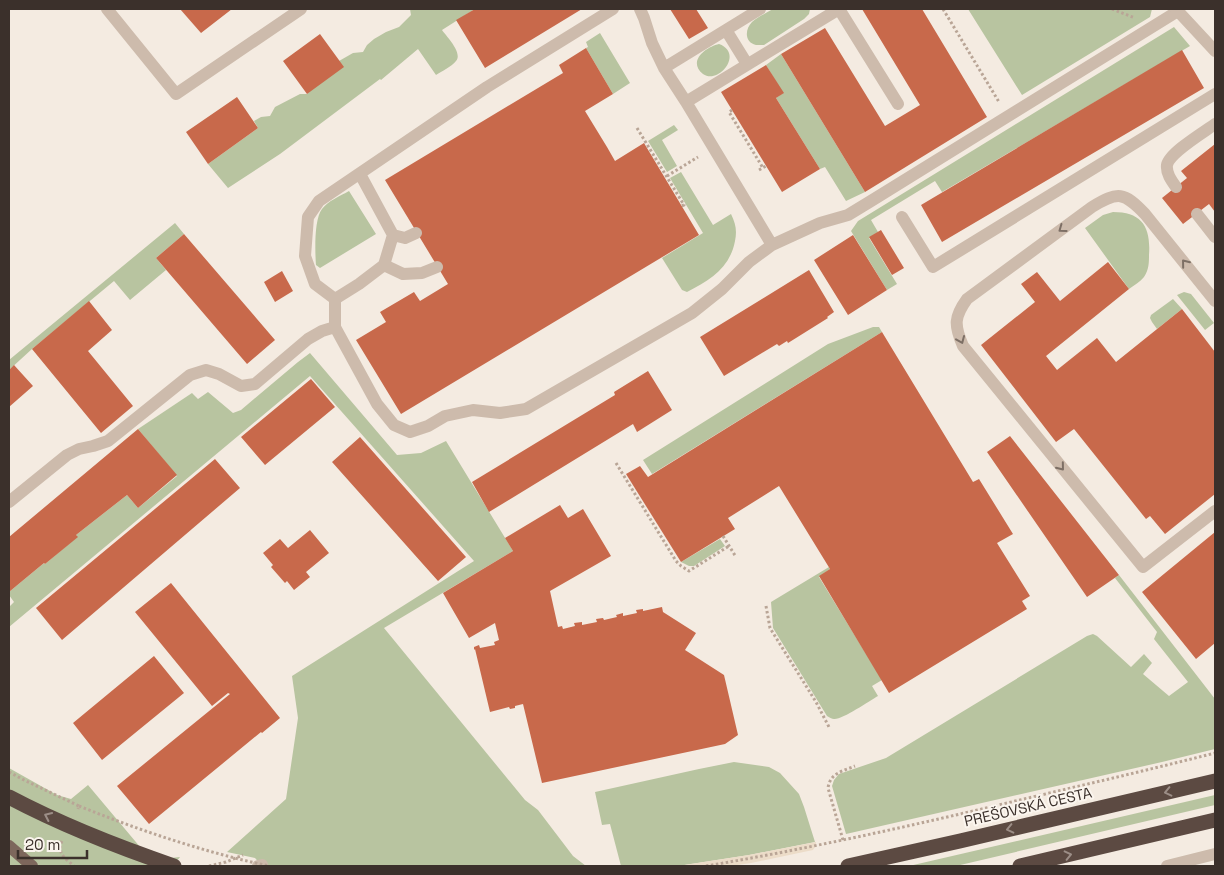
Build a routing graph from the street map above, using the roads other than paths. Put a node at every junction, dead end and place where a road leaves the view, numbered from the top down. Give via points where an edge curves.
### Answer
1 (107, 9) edge
2 (301, 9) edge
3 (613, 9) edge
4 (640, 9) edge
5 (760, 9) edge
6 (1177, 10) edge
7 (742, 13) edge
8 (726, 30) junction
9 (1215, 51) edge
10 (747, 64) junction
11 (664, 68) junction
12 (1215, 94) edge
13 (686, 102) junction
14 (898, 104) dead end
15 (1215, 124) edge
16 (360, 174) junction
17 (1176, 187) dead end
18 (1197, 214) dead end
19 (902, 217) dead end
20 (416, 233) dead end
21 (393, 235) junction
22 (1215, 237) edge
23 (772, 245) junction
24 (384, 265) junction
25 (437, 267) dead end
26 (335, 299) junction
27 (1215, 301) edge
28 (335, 327) junction
29 (9, 502) edge
30 (1215, 510) edge
31 (1215, 781) edge
32 (9, 797) edge
33 (1215, 820) edge
34 (9, 846) edge
35 (1215, 854) edge
36 (32, 866) edge
37 (174, 866) edge
38 (848, 866) edge
39 (1020, 866) edge
40 (1168, 866) edge

1 - 2 street via 176,94
3 - 16 street via 487,87
4 - 11 street
5 - 7 street
6 - 9 street
6 - 23 street via 848,215 820,223
7 - 8 street
8 - 10 street
8 - 11 street
10 - 13 street
10 - 14 street via 839,9
11 - 13 street
12 - 19 street via 933,267
13 - 23 street
15 - 17 street via 1168,160 1168,175
16 - 21 street
16 - 26 street via 319,201 308,217 305,256 315,284
18 - 22 street
20 - 21 street via 405,238
21 - 24 street
23 - 28 street via 692,313 526,409 500,413 473,410 446,416 410,432 394,424 377,404
24 - 25 street via 403,274 422,273
24 - 26 street
26 - 28 street
27 -> 30 street via 1134,202 1116,196 1092,207 967,299 959,310 956,323 963,346 1143,567
28 - 29 street via 308,339 255,384 241,386 206,370 190,375 108,441 66,455
31 -> 38 highway, PREŠOVSKÁ CESTA
37 -> 32 highway via 69,826
39 -> 33 highway
34 - 36 main road
35 - 40 street

